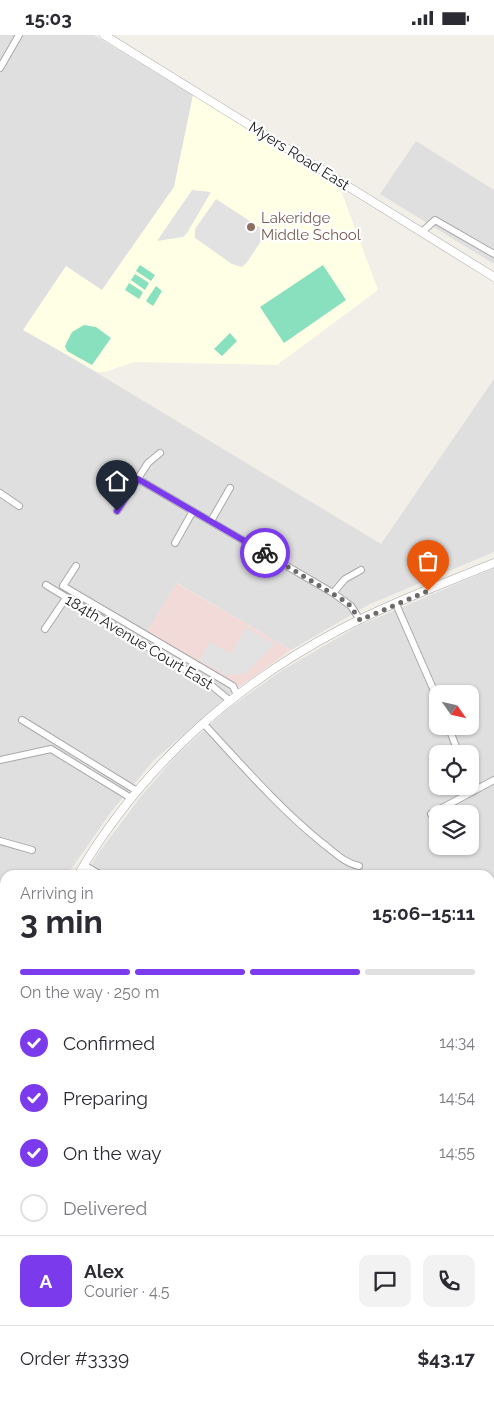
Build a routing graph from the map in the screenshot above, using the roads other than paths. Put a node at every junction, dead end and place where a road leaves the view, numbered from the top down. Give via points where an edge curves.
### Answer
1 (19, 35) edge
2 (104, 35) edge
3 (3, 56) edge
4 (0, 68) edge
5 (422, 232) junction
6 (494, 254) edge
7 (494, 277) edge
8 (160, 453) dead end
9 (138, 479) junction
10 (230, 489) dead end
11 (117, 511) dead end
12 (193, 511) junction
13 (211, 521) junction
14 (175, 543) dead end
15 (494, 563) edge
16 (76, 566) dead end
17 (361, 570) dead end
18 (46, 585) dead end
19 (333, 593) junction
20 (66, 598) junction
21 (396, 604) junction
22 (360, 620) junction
23 (45, 629) dead end
24 (431, 685) edge
25 (236, 695) junction
26 (229, 700) junction
27 (22, 720) dead end
28 (203, 723) junction
29 (0, 760) edge
30 (494, 780) edge
31 (479, 787) edge
32 (137, 791) junction
33 (464, 795) edge
34 (131, 798) junction
35 (447, 805) edge
36 (0, 841) edge
37 (32, 850) dead end
38 (84, 865) junction
39 (359, 866) dead end
40 (81, 870) edge
41 (92, 870) edge

1 - 3 street
2 - 5 street, Myers Road East
3 - 4 street
5 - 6 street via 431,221 439,221
5 - 7 street, Myers Road East
8 - 9 street via 148,463
9 - 11 street
9 - 12 street
10 - 13 street
12 - 13 street
12 - 14 street
13 - 19 street
15 - 21 street
16 - 25 street via 63,586 233,685
17 - 19 street via 345,579
18 - 20 street, 184th Avenue Court East
19 - 22 street via 351,606
20 - 23 street
20 - 26 street, 184th Avenue Court East via 211,685
21 - 22 street
21 - 24 street
22 - 25 street via 298,653
25 - 26 street
26 - 28 street
27 - 32 street
28 - 32 street
28 - 39 street via 302,828 337,856
29 - 34 street via 52,749
30 - 31 street
32 - 34 street
33 - 35 street
34 - 38 street
36 - 37 street
38 - 40 street
38 - 41 street

